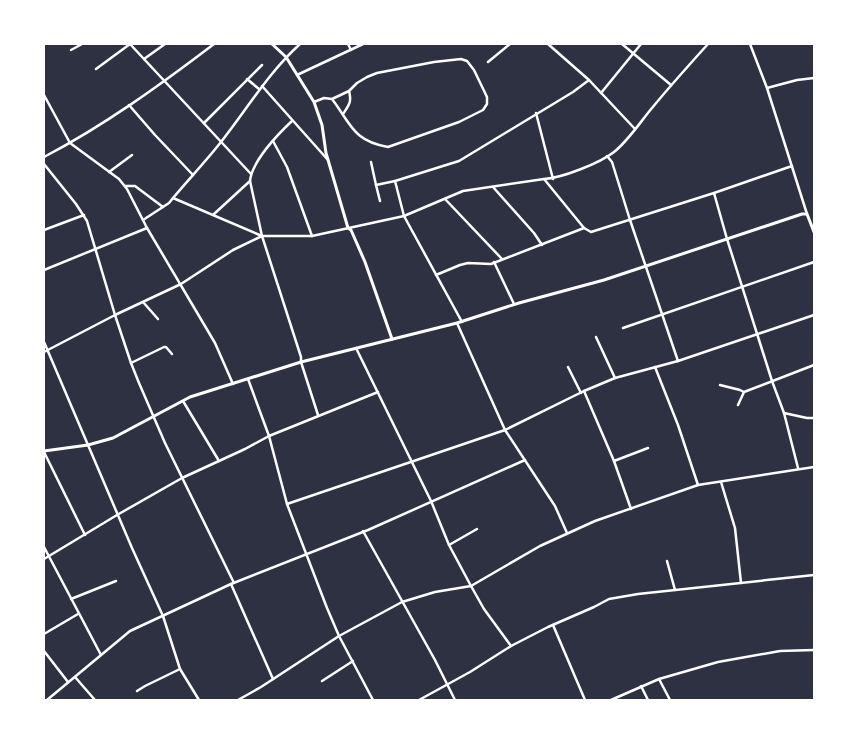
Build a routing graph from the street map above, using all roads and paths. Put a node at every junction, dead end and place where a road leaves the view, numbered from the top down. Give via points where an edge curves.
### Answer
1 (82, 44) edge
2 (130, 44) edge
3 (165, 44) edge
4 (214, 44) edge
5 (272, 44) edge
6 (300, 44) edge
7 (348, 44) edge
8 (363, 44) edge
9 (510, 44) edge
10 (548, 44) edge
11 (622, 44) edge
12 (641, 44) edge
13 (708, 44) edge
14 (750, 44) edge
15 (71, 50) dead end
16 (351, 50) junction
17 (633, 54) junction
18 (286, 57) junction
19 (144, 59) junction
20 (488, 62) dead end
21 (262, 64) dead end
22 (96, 69) dead end
23 (297, 75) junction
24 (814, 78) edge
25 (247, 79) junction
26 (589, 80) junction
27 (165, 81) junction
28 (671, 85) junction
29 (262, 86) junction
30 (767, 88) junction
31 (259, 89) junction
32 (349, 91) junction
33 (601, 93) junction
34 (44, 95) edge
35 (332, 99) junction
36 (314, 102) junction
37 (129, 105) junction
38 (536, 113) junction
39 (343, 114) junction
40 (292, 121) junction
41 (204, 123) junction
42 (635, 129) junction
43 (273, 141) junction
44 (221, 142) junction
45 (70, 144) junction
46 (132, 155) dead end
47 (607, 156) junction
48 (44, 157) edge
49 (328, 161) junction
50 (371, 162) dead end
51 (44, 164) edge
52 (792, 166) junction
53 (109, 172) junction
54 (251, 174) junction
55 (193, 175) junction
56 (544, 179) junction
57 (553, 179) junction
58 (250, 181) junction
59 (395, 181) junction
60 (376, 185) junction
61 (124, 186) junction
62 (492, 186) junction
63 (714, 193) junction
64 (173, 198) junction
65 (445, 199) junction
66 (380, 201) dead end
67 (163, 207) junction
68 (214, 214) junction
69 (807, 214) junction
70 (84, 215) junction
71 (404, 216) junction
72 (143, 220) junction
73 (630, 220) junction
74 (147, 228) junction
75 (348, 228) junction
76 (584, 228) junction
77 (44, 230) edge
78 (814, 232) edge
79 (262, 236) junction
80 (312, 236) junction
81 (727, 239) junction
82 (542, 245) junction
83 (96, 250) junction
84 (502, 259) junction
85 (494, 262) junction
86 (814, 262) edge
87 (646, 266) junction
88 (44, 270) edge
89 (436, 275) junction
90 (180, 284) junction
91 (742, 286) junction
92 (143, 302) junction
93 (514, 304) junction
94 (115, 315) junction
95 (663, 315) junction
96 (814, 316) edge
97 (158, 319) dead end
98 (462, 322) junction
99 (457, 323) junction
100 (623, 328) dead end
101 (757, 334) junction
102 (596, 337) dead end
103 (392, 339) junction
104 (44, 342) edge
105 (356, 348) junction
106 (48, 351) junction
107 (44, 352) edge
108 (172, 354) dead end
109 (678, 361) junction
110 (301, 362) junction
111 (130, 363) junction
112 (814, 365) edge
113 (655, 366) junction
114 (568, 367) dead end
115 (615, 378) junction
116 (248, 379) junction
117 (772, 381) junction
118 (233, 384) junction
119 (720, 385) dead end
120 (378, 392) junction
121 (583, 392) junction
122 (744, 392) junction
123 (183, 401) junction
124 (738, 405) dead end
125 (784, 413) junction
126 (318, 416) junction
127 (153, 417) junction
128 (814, 418) edge
129 (505, 430) junction
130 (269, 436) junction
131 (88, 445) junction
132 (648, 448) dead end
133 (44, 451) edge
134 (526, 460) junction
135 (219, 461) junction
136 (614, 461) junction
137 (412, 462) junction
138 (814, 467) edge
139 (798, 468) junction
140 (182, 478) junction
141 (721, 482) junction
142 (698, 485) junction
143 (431, 501) junction
144 (288, 504) junction
145 (631, 509) junction
146 (118, 515) junction
147 (477, 529) dead end
148 (363, 531) junction
149 (567, 533) junction
150 (85, 534) junction
151 (449, 544) junction
152 (44, 547) edge
153 (306, 554) junction
154 (49, 556) junction
155 (44, 559) edge
156 (667, 561) dead end
157 (814, 575) edge
158 (116, 581) dead end
159 (234, 582) junction
160 (741, 583) junction
161 (231, 584) junction
162 (471, 586) junction
163 (675, 590) junction
164 (71, 599) junction
165 (402, 602) junction
166 (78, 614) junction
167 (164, 616) junction
168 (553, 625) junction
169 (44, 634) edge
170 (339, 636) junction
171 (511, 646) junction
172 (814, 650) edge
173 (44, 651) edge
174 (101, 654) junction
175 (353, 661) junction
176 (180, 669) junction
177 (75, 677) junction
178 (273, 679) junction
179 (659, 679) junction
180 (322, 681) dead end
181 (68, 682) junction
182 (448, 685) junction
183 (641, 686) junction
184 (137, 691) dead end
185 (243, 699) edge
186 (47, 700) edge
187 (95, 700) edge
188 (199, 700) edge
189 (238, 700) edge
190 (373, 700) edge
191 (419, 700) edge
192 (456, 700) edge
193 (585, 700) edge
194 (611, 700) edge
195 (648, 700) edge
196 (670, 700) edge

1 - 15 street
2 - 19 street
2 - 22 street
3 - 19 street
4 - 27 street
5 - 18 street
6 - 18 street
7 - 16 street
8 - 16 street
9 - 20 street
10 - 26 street
11 - 17 street
12 - 17 street
13 - 28 street
14 - 30 street
16 - 23 street
17 - 28 street
17 - 33 street
18 - 23 street
18 - 29 street
19 - 27 street
21 - 25 street
23 - 36 street
24 - 30 street
25 - 31 street
25 - 41 street
26 - 33 street
26 - 38 street
27 - 37 street
27 - 41 street
28 - 42 street
29 - 31 street
29 - 40 street
30 - 52 street
31 - 44 street
32 - 35 street
32 - 39 street via 351,98
32 - 39 street via 357,83 377,73 461,59 467,61 474,70 487,97 487,104 482,110 459,122 388,147 376,145 358,135
33 - 42 street
34 - 45 street
35 - 36 street via 324,98
35 - 39 street
36 - 49 street via 322,125
37 - 45 street
37 - 55 street
38 - 57 street
38 - 59 street via 459,161
40 - 43 street
40 - 49 street
41 - 44 street
42 - 47 street
43 - 54 street
43 - 80 street via 287,167
44 - 54 street
44 - 55 street
45 - 48 street
45 - 53 street
46 - 53 street
47 - 57 street
47 - 73 street via 612,162
49 - 75 street
50 - 60 street
51 - 70 street
52 - 63 street
52 - 69 street
53 - 61 street
54 - 58 street
55 - 64 street
56 - 57 street
56 - 62 street
56 - 76 street
58 - 68 street
58 - 79 street
59 - 60 street
59 - 71 street
60 - 66 street
61 - 67 street via 135,186
61 - 72 street
62 - 65 street via 463,191
62 - 82 street
63 - 73 street
63 - 81 street
64 - 67 street
64 - 68 street
65 - 71 street
65 - 84 street
67 - 72 street
68 - 79 street
69 - 78 street
69 - 81 street
70 - 77 street
70 - 83 street
71 - 75 street
71 - 89 street
72 - 74 street
73 - 76 street via 591,232
73 - 87 street
74 - 83 street
74 - 90 street
75 - 80 street
75 - 103 street via 365,262
76 - 82 street
79 - 80 street
79 - 90 street via 232,250
79 - 110 street
81 - 87 street
81 - 91 street
82 - 84 street
83 - 88 street
83 - 94 street
84 - 85 street
85 - 89 street via 464,264
85 - 93 street
86 - 91 street
87 - 93 street
87 - 95 street
89 - 98 street
90 - 92 street
90 - 118 street via 215,343
91 - 95 street
91 - 101 street
92 - 94 street
92 - 97 street
93 - 98 street
94 - 106 street
94 - 111 street
95 - 100 street
95 - 109 street
96 - 101 street
98 - 99 street
99 - 103 street
99 - 129 street
101 - 109 street
101 - 117 street
102 - 115 street
103 - 105 street
104 - 106 street
105 - 110 street
105 - 120 street
106 - 107 street
106 - 131 street
108 - 111 street via 166,347
109 - 113 street
110 - 116 street
110 - 126 street
111 - 127 street
112 - 117 street
113 - 115 street
113 - 142 street
114 - 121 street
115 - 121 street
116 - 118 street
116 - 130 street
117 - 122 street
117 - 125 street
118 - 123 street via 199,393
119 - 122 street
120 - 126 street
120 - 137 street
121 - 129 street
121 - 136 street
122 - 124 street
123 - 127 street
123 - 135 street
125 - 128 street
125 - 139 street
126 - 130 street
127 - 131 street via 113,438
127 - 140 street
129 - 134 street
129 - 137 street
130 - 135 street
130 - 144 street
131 - 133 street
131 - 146 street
132 - 136 street
133 - 150 street
134 - 143 street
134 - 149 street via 555,506
135 - 140 street
136 - 145 street
137 - 143 street
137 - 144 street
138 - 139 street
139 - 141 street
140 - 146 street
140 - 159 street
141 - 142 street
141 - 160 street via 735,528
142 - 145 street
143 - 148 street
143 - 151 street
144 - 153 street
145 - 149 street
146 - 150 street
146 - 167 street
147 - 151 street
148 - 153 street
148 - 165 street
149 - 162 street
150 - 154 street
151 - 162 street
152 - 154 street
153 - 159 street
153 - 170 street
154 - 155 street
154 - 164 street
156 - 163 street
157 - 160 street
158 - 164 street
159 - 161 street
160 - 163 street
161 - 167 street
161 - 178 street
162 - 165 street via 435,592
162 - 171 street via 484,610
163 - 168 street via 609,600
164 - 166 street
165 - 170 street
165 - 182 street
166 - 169 street
166 - 174 street
167 - 174 street via 130,631
167 - 176 street
168 - 171 street
168 - 193 street
170 - 175 street
170 - 178 street
171 - 182 street
172 - 179 street via 780,651 736,658
173 - 181 street
174 - 177 street
175 - 180 street
175 - 190 street
176 - 184 street
176 - 188 street
177 - 181 street
177 - 187 street
178 - 185 street
179 - 183 street
179 - 196 street
181 - 186 street
182 - 191 street
182 - 192 street
183 - 194 street
183 - 195 street
185 - 189 street

